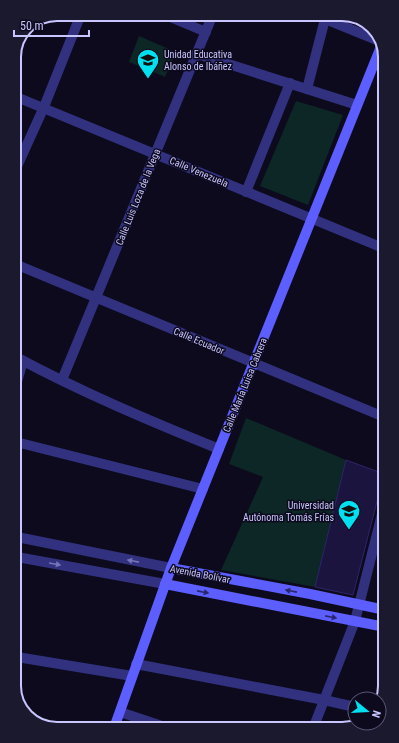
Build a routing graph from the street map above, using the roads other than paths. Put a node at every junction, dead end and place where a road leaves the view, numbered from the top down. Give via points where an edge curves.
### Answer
1 (78, 21) edge
2 (180, 21) edge
3 (210, 21) edge
4 (324, 21) edge
5 (330, 21) edge
6 (206, 32) junction
7 (373, 39) edge
8 (197, 54) junction
9 (378, 54) edge
10 (290, 83) junction
11 (306, 89) junction
12 (21, 99) edge
13 (357, 105) junction
14 (44, 107) junction
15 (156, 154) junction
16 (21, 158) edge
17 (246, 192) junction
18 (311, 218) junction
19 (378, 246) edge
20 (21, 266) edge
21 (96, 297) junction
22 (21, 360) edge
23 (254, 364) junction
24 (62, 380) junction
25 (378, 415) edge
26 (21, 443) edge
27 (219, 449) junction
28 (203, 489) junction
29 (378, 529) edge
30 (21, 538) edge
31 (21, 558) edge
32 (171, 568) junction
33 (165, 584) junction
34 (359, 605) junction
35 (378, 609) edge
36 (355, 622) junction
37 (378, 626) edge
38 (21, 658) edge
39 (136, 664) junction
40 (132, 676) junction
41 (324, 700) junction
42 (347, 705) edge
43 (120, 712) junction
44 (116, 722) edge
45 (150, 722) edge
46 (316, 722) edge

1 - 14 street
2 - 6 street
3 - 6 street, Calle Luis Loza de la Vega
4 - 11 street
5 - 7 street
6 - 8 street, Calle Luis Loza de la Vega
8 - 10 street
8 - 15 street, Calle Luis Loza de la Vega
9 - 13 main road, Calle María Luisa Cabrera
10 - 11 street
10 - 17 street
11 - 13 street
12 - 14 street, Calle Venezuela
13 - 18 main road, Calle María Luisa Cabrera
14 - 15 street, Calle Venezuela
14 - 16 street
15 - 17 street, Calle Venezuela
15 - 21 street, Calle Luis Loza de la Vega
17 - 18 street, Calle Venezuela
18 - 19 street, Calle Venezuela
18 - 23 main road, Calle María Luisa Cabrera
20 - 21 street, Calle Ecuador
21 - 23 street, Calle Ecuador
21 - 24 street, Calle Luis Loza de la Vega
22 - 24 street
23 - 25 street, Calle Ecuador
23 - 27 main road, Calle María Luisa Cabrera
24 - 27 street
26 - 28 street
27 - 28 main road, Calle María Luisa Cabrera
28 - 32 main road, Calle María Luisa Cabrera
29 - 34 street
32 -> 30 street, Avenida Bolívar
31 -> 33 street, Avenida Bolívar
32 - 33 main road, Calle María Luisa Cabrera
34 -> 32 main road, Avenida Bolívar
33 -> 36 main road, Avenida Bolívar
33 - 39 main road, Calle María Luisa Cabrera
34 - 35 main road, Avenida Bolívar
34 - 36 street
36 - 37 main road, Avenida Bolívar
36 - 41 street
38 - 40 street
39 - 40 main road, Calle María Luisa Cabrera
39 - 41 street
40 - 43 main road, Calle María Luisa Cabrera
41 - 42 street
41 - 46 street
43 - 44 main road, Calle María Luisa Cabrera
43 - 45 street

